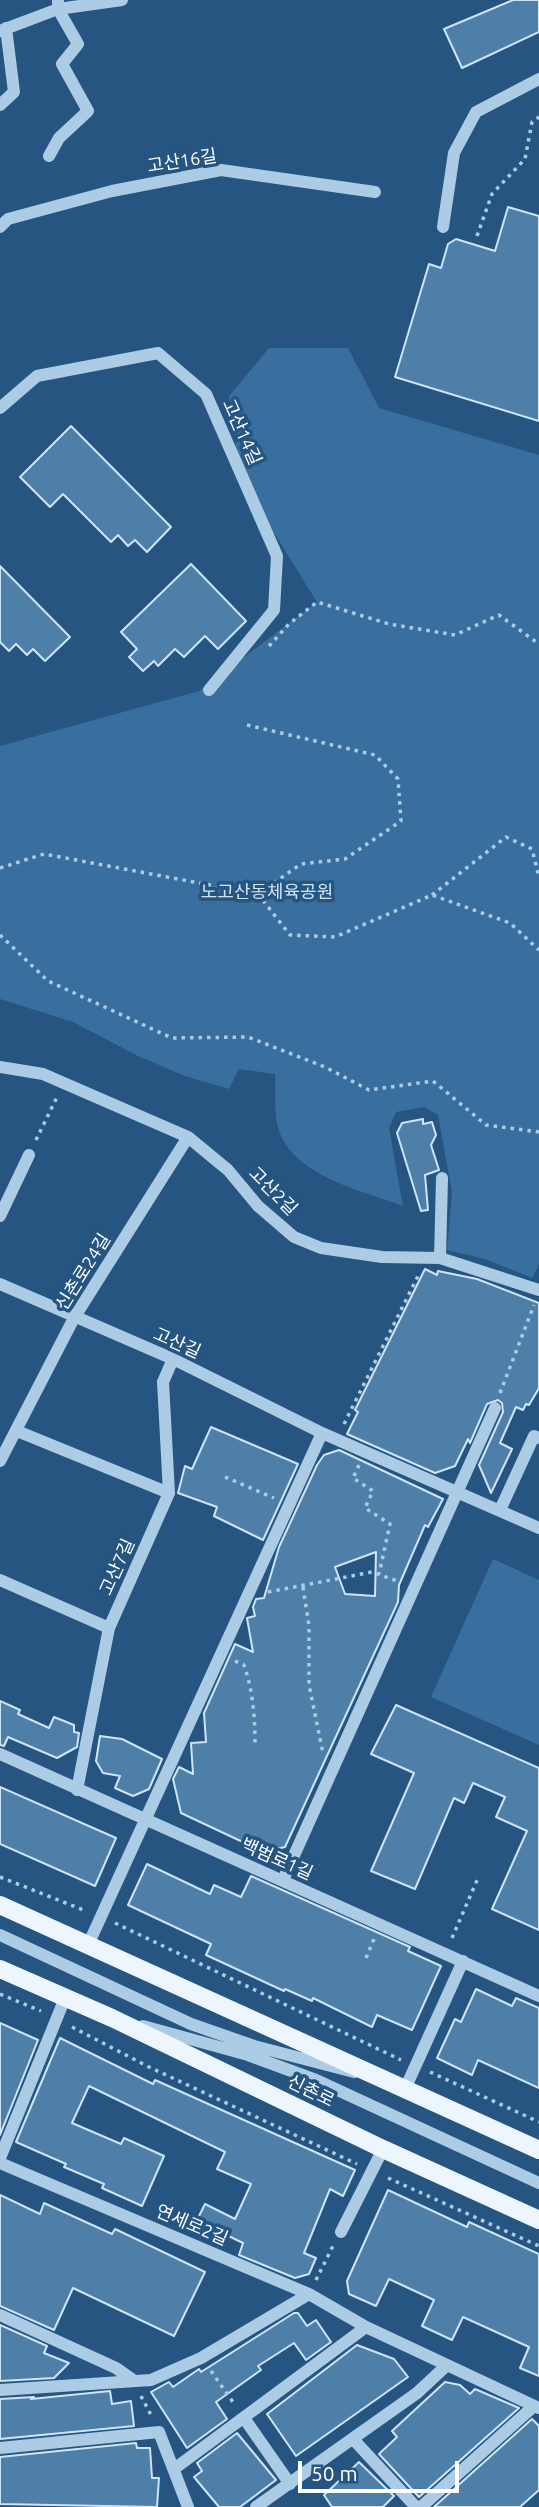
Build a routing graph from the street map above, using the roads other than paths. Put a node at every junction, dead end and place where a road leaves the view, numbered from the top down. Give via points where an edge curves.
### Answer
1 (122, 0) edge
2 (58, 4) edge
3 (3, 29) edge
4 (539, 79) edge
5 (0, 105) edge
6 (49, 156) dead end
7 (375, 192) dead end
8 (0, 227) edge
9 (443, 227) dead end
10 (0, 408) edge
11 (209, 690) dead end
12 (0, 1067) edge
13 (188, 1137) junction
14 (30, 1155) road end
15 (442, 1178) dead end
16 (0, 1216) edge
17 (434, 1258) junction
18 (0, 1284) edge
19 (537, 1290) edge
20 (74, 1318) junction
21 (173, 1359) junction
22 (495, 1408) road end
23 (17, 1431) junction
24 (322, 1433) junction
25 (539, 1438) edge
26 (0, 1461) edge
27 (169, 1493) junction
28 (458, 1493) junction
29 (500, 1510) junction
30 (539, 1528) edge
31 (0, 1580) edge
32 (110, 1628) junction
33 (0, 1754) edge
34 (77, 1790) junction
35 (146, 1821) junction
36 (283, 1880) junction
37 (0, 1905) edge
38 (0, 1936) edge
39 (88, 1945) junction
40 (463, 1961) junction
41 (0, 1969) edge
42 (539, 1996) edge
43 (65, 1998) junction
44 (112, 2018) junction
45 (377, 2079) junction
46 (405, 2089) junction
47 (383, 2150) junction
48 (539, 2150) edge
49 (0, 2160) edge
50 (539, 2183) edge
51 (539, 2220) edge
52 (341, 2232) road end
53 (309, 2294) junction
54 (0, 2315) edge
55 (366, 2327) junction
56 (446, 2366) junction
57 (133, 2380) junction
58 (0, 2390) edge
59 (536, 2407) edge
60 (244, 2418) junction
61 (353, 2439) junction
62 (0, 2448) edge
63 (174, 2469) junction
64 (290, 2484) junction
65 (188, 2507) edge
66 (256, 2507) edge
67 (418, 2507) edge

1 - 2 street
2 - 3 street
2 - 6 street via 78,44 62,64 88,111 59,138
3 - 5 street via 14,92
4 - 9 street via 476,112 454,153
7 - 8 street, 고산16길 via 221,170 112,191 8,219
10 - 11 street, 고산14길 via 37,376 158,353 206,394 277,556 274,610
12 - 13 street, 고산2길 via 43,1074
13 - 17 street, 고산2길 via 295,1237 359,1256
13 - 20 street, 신촌로24길
14 - 16 street
15 - 17 street
17 - 19 street, 고산2길
18 - 20 street, 고산길
20 - 21 street, 고산길
20 - 23 street, 신촌로24길
21 - 24 street, 고산길
21 - 27 street, 고산7길 via 163,1382
22 - 28 street
23 - 26 street, 신촌로24길
23 - 27 street
24 - 28 street, 고산길
24 - 35 street
25 - 29 street via 534,1436
27 - 32 street, 고산7길
28 - 29 street, 고산길
28 - 36 street
29 - 30 street, 고산길
31 - 32 street
32 - 34 street, 고산7길
33 - 34 street, 백범로1길
34 - 35 street, 백범로1길
35 - 36 street, 백범로1길
35 - 39 street
36 - 40 street, 백범로1길
37 - 39 main road
38 - 45 street via 191,2025
39 - 45 main road
40 - 42 street, 백범로1길
40 - 46 street
41 - 43 main road, 신촌로
43 - 44 main road, 신촌로
43 - 49 street
44 - 47 main road, 신촌로
44 - 50 street via 316,2080
45 - 46 main road
46 - 48 main road
47 - 51 main road, 신촌로
47 - 52 street
49 - 53 street, 연세로2길
53 - 55 street, 연세로2길
53 - 57 street via 201,2358 151,2380
54 - 57 street
55 - 56 street, 연세로2길
55 - 60 street
56 - 59 street, 연세로2길
56 - 61 street
57 - 58 street
59 - 67 street, 연세로2길
60 - 63 street
60 - 64 street
61 - 64 street
61 - 67 street
62 - 63 street via 159,2432
63 - 65 street
64 - 66 street

